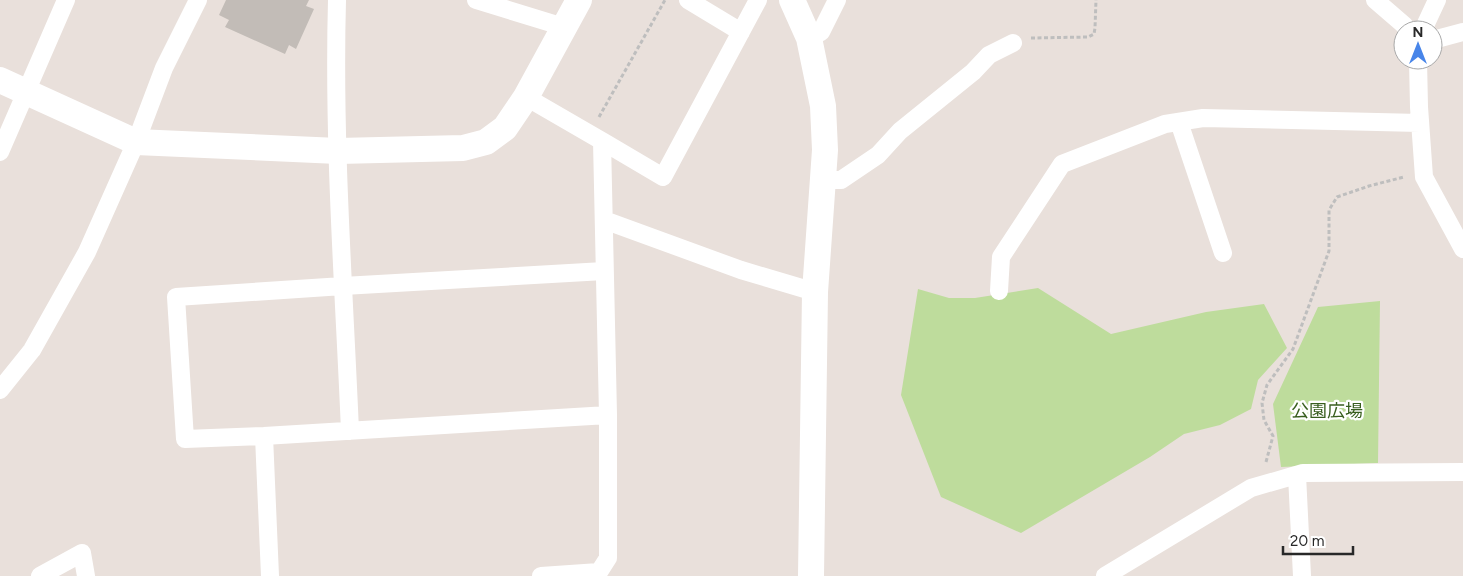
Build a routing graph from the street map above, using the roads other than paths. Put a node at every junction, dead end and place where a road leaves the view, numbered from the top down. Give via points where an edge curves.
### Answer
1 (66, 0) edge
2 (198, 0) edge
3 (337, 0) edge
4 (476, 0) edge
5 (579, 0) edge
6 (688, 0) edge
7 (758, 0) edge
8 (792, 0) edge
9 (837, 0) edge
10 (1376, 0) edge
11 (1437, 0) edge
12 (1398, 20) edge
13 (1428, 20) edge
14 (564, 26) junction
15 (741, 32) junction
16 (1463, 32) edge
17 (1443, 37) edge
18 (809, 38) junction
19 (1013, 43) road end
20 (1418, 70) edge
21 (0, 80) edge
22 (26, 91) junction
23 (526, 97) junction
24 (1178, 122) junction
25 (1420, 123) junction
26 (596, 137) junction
27 (136, 142) junction
28 (338, 151) junction
29 (0, 152) edge
30 (822, 180) junction
31 (604, 220) junction
32 (1463, 250) edge
33 (1223, 253) dead end
34 (604, 271) junction
35 (344, 286) junction
36 (999, 291) dead end
37 (815, 292) junction
38 (0, 390) edge
39 (608, 415) junction
40 (350, 431) junction
41 (264, 436) junction
42 (1463, 472) edge
43 (1297, 475) junction
44 (40, 576) edge
45 (86, 576) edge
46 (270, 576) edge
47 (541, 576) edge
48 (811, 576) edge
49 (1105, 576) edge
50 (1302, 576) edge

1 - 22 street
2 - 27 street via 164,68
3 - 28 street
4 - 14 street
5 - 14 street
6 - 15 street
7 - 15 street
8 - 18 street
9 - 18 street via 821,32
10 - 12 street
11 - 13 street
14 - 23 street
15 - 26 street via 663,177
16 - 17 street
18 - 30 street via 823,106 825,150
19 - 30 street via 989,55 900,131 878,155 841,180
20 - 25 street
21 - 22 street
22 - 27 street
22 - 29 street
23 - 26 street
23 - 28 street via 505,128 486,142 464,148
24 - 25 street via 1203,118
24 - 33 street
24 - 36 street via 1062,164 1001,257
25 - 32 street via 1424,176
26 - 31 street
27 - 28 street
27 - 38 street via 87,252 32,350
28 - 35 street
30 - 37 street
31 - 34 street
31 - 37 street via 741,270
34 - 35 street
34 - 39 street
35 - 40 street
35 - 41 street via 176,297 184,439
37 - 48 street
39 - 40 street
39 - 47 street via 608,558 599,572
40 - 41 street
41 - 46 street
42 - 43 street
43 - 49 street via 1251,488
43 - 50 street
44 - 45 street via 82,553

